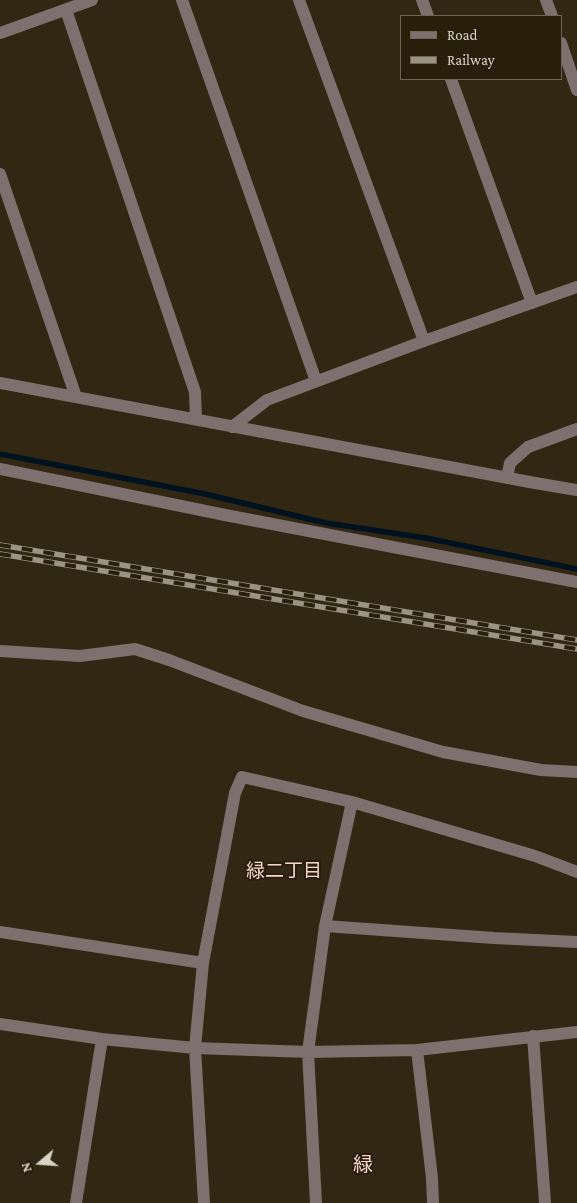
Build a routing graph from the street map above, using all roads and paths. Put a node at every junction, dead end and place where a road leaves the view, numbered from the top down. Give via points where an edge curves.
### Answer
1 (92, 0) edge
2 (182, 0) edge
3 (299, 0) edge
4 (422, 0) edge
5 (546, 0) edge
6 (66, 10) junction
7 (428, 15) edge
8 (552, 15) edge
9 (0, 33) edge
10 (562, 46) edge
11 (451, 80) edge
12 (577, 90) edge
13 (0, 174) edge
14 (577, 288) edge
15 (532, 303) junction
16 (424, 341) junction
17 (316, 381) junction
18 (0, 383) edge
19 (76, 397) junction
20 (196, 419) junction
21 (232, 427) junction
22 (577, 429) edge
23 (0, 469) edge
24 (507, 478) junction
25 (577, 490) edge
26 (577, 582) edge
27 (0, 651) edge
28 (577, 772) edge
29 (352, 802) junction
30 (577, 872) edge
31 (325, 926) junction
32 (0, 932) edge
33 (577, 942) edge
34 (203, 963) junction
35 (0, 1024) edge
36 (577, 1032) edge
37 (533, 1036) junction
38 (102, 1039) junction
39 (195, 1048) junction
40 (417, 1050) junction
41 (308, 1052) junction
42 (76, 1203) edge
43 (204, 1203) edge
44 (316, 1203) edge
45 (433, 1203) edge
46 (545, 1203) edge

1 - 6 street
2 - 17 street
3 - 16 street
4 - 7 street
5 - 8 street
6 - 9 street
6 - 20 street via 196,392
10 - 12 street
11 - 15 street
13 - 19 street
14 - 15 street
15 - 16 street
16 - 17 street
17 - 21 street via 267,400
18 - 19 street
19 - 20 street
20 - 21 street
21 - 24 street
22 - 24 street via 528,447 510,463
23 - 26 street
24 - 25 street
27 - 28 street via 80,656 135,649 303,711 444,752 541,770
29 - 30 street via 534,856
29 - 31 street
29 - 34 street via 242,776 235,793
31 - 33 street
31 - 41 street
32 - 34 street
34 - 39 street
35 - 38 street
36 - 37 street
37 - 40 street
37 - 46 street
38 - 39 street
38 - 42 street
39 - 41 street
39 - 43 street
40 - 41 street
40 - 45 street
41 - 44 street

